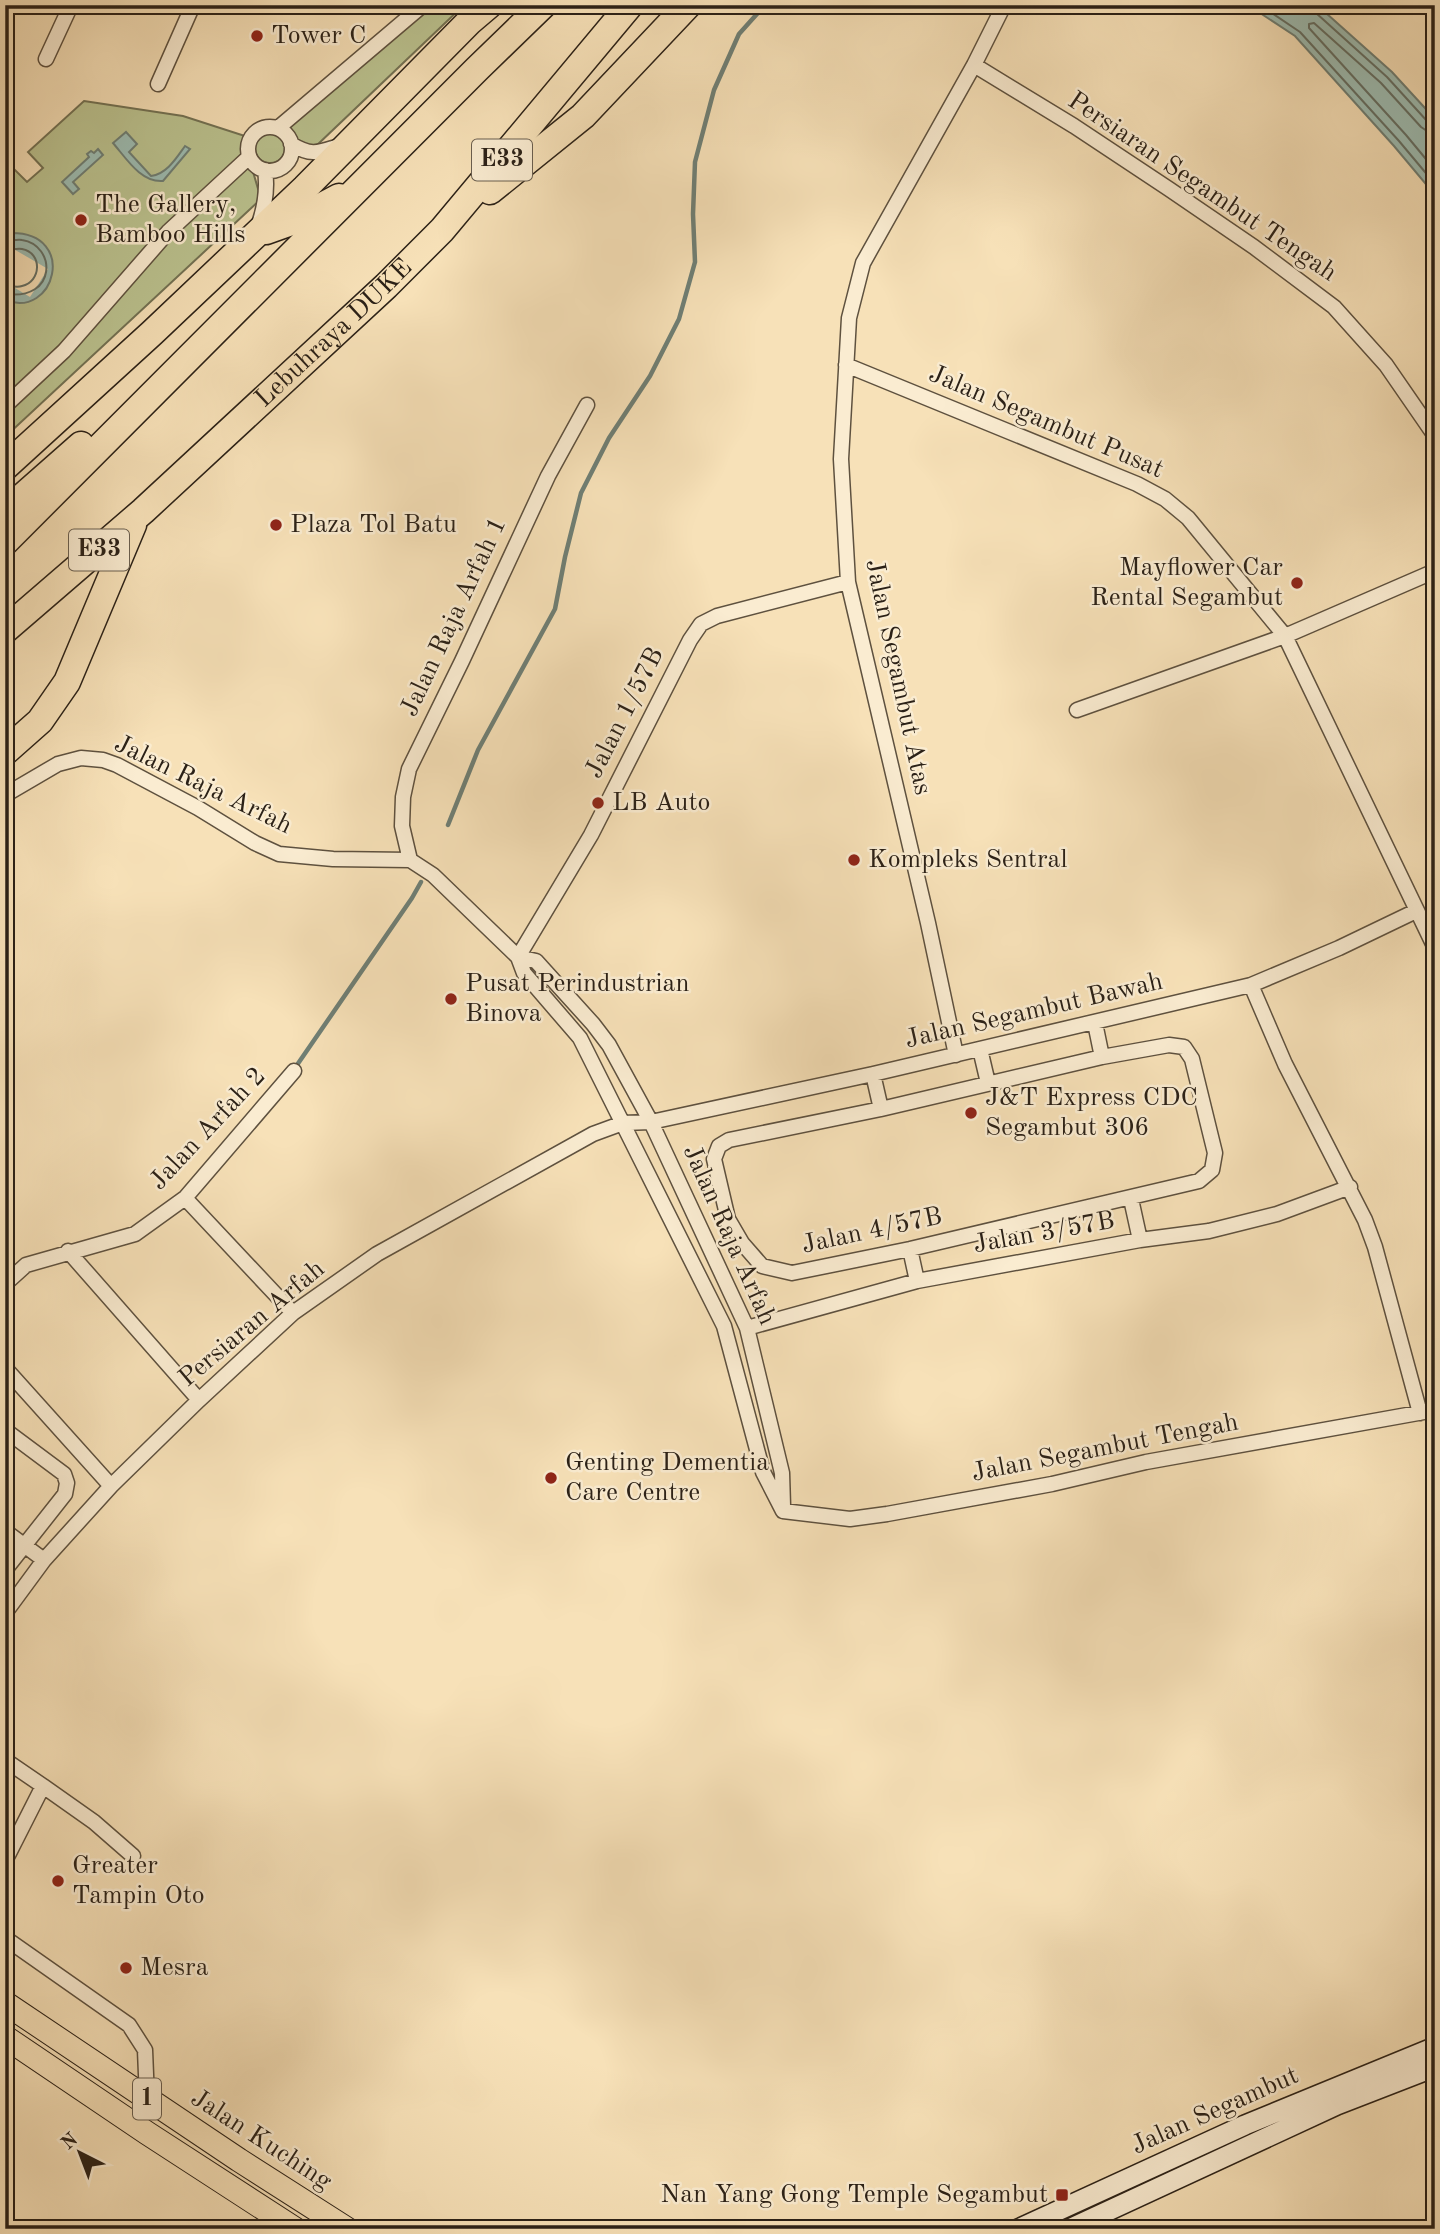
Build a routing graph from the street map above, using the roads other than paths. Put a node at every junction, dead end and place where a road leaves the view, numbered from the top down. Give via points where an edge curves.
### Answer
1 (71, 5) edge
2 (192, 5) edge
3 (423, 5) edge
4 (527, 5) edge
5 (543, 5) edge
6 (630, 5) edge
7 (688, 5) edge
8 (1004, 5) edge
9 (480, 11) edge
10 (46, 60) dead end
11 (974, 65) junction
12 (477, 69) junction
13 (158, 84) dead end
14 (278, 128) junction
15 (358, 134) junction
16 (291, 144) junction
17 (249, 157) junction
18 (265, 170) junction
19 (375, 174) junction
20 (443, 230) junction
21 (254, 236) junction
22 (222, 326) junction
23 (846, 365) junction
24 (112, 370) junction
25 (587, 405) dead end
26 (5, 406) edge
27 (1435, 436) edge
28 (5, 467) edge
29 (5, 488) edge
30 (5, 512) edge
31 (136, 517) junction
32 (5, 542) edge
33 (1435, 571) edge
34 (848, 582) junction
35 (5, 630) edge
36 (1285, 636) junction
37 (1077, 710) dead end
38 (5, 752) edge
39 (5, 795) edge
40 (410, 860) junction
41 (1416, 911) junction
42 (1435, 948) edge
43 (518, 957) junction
44 (1251, 985) junction
45 (1095, 1023) junction
46 (980, 1049) junction
47 (956, 1055) junction
48 (1102, 1057) junction
49 (294, 1071) dead end
50 (873, 1074) junction
51 (988, 1083) junction
52 (881, 1109) junction
53 (623, 1122) junction
54 (651, 1122) junction
55 (1350, 1187) junction
56 (186, 1198) junction
57 (1131, 1199) junction
58 (1140, 1240) junction
59 (910, 1249) junction
60 (68, 1251) junction
61 (917, 1281) junction
62 (5, 1284) edge
63 (293, 1313) junction
64 (747, 1328) junction
65 (5, 1368) edge
66 (199, 1400) junction
67 (1435, 1410) edge
68 (1420, 1413) junction
69 (5, 1430) edge
70 (111, 1486) junction
71 (783, 1511) junction
72 (5, 1531) edge
73 (24, 1545) junction
74 (44, 1560) junction
75 (5, 1570) edge
76 (5, 1613) edge
77 (5, 1760) edge
78 (43, 1786) junction
79 (133, 1856) dead end
80 (5, 1861) edge
81 (5, 1938) edge
82 (5, 2003) edge
83 (5, 2037) edge
84 (1435, 2046) edge
85 (1435, 2067) edge
86 (147, 2099) junction
87 (295, 2229) edge
88 (347, 2229) edge
89 (1018, 2229) edge
90 (1069, 2229) edge

1 - 10 street
2 - 13 street
3 - 14 street
4 - 12 highway
5 - 12 highway, E33
6 - 20 highway, Lebuhraya DUKE / E33
7 - 20 highway via 583,116
8 - 11 street, Jalan Segambut Atas
9 - 15 highway
11 - 23 street, Jalan Segambut Atas via 863,263 849,318
11 - 27 street, Persiaran Segambut Tengah via 1158,182 1334,307 1385,366
12 - 19 highway, E33
14 - 16 street
14 - 17 street via 257,131 248,143
15 - 16 street via 321,152 307,153
15 - 21 highway
16 - 18 street via 285,164
17 - 18 street
17 - 26 street via 168,232 64,351
18 - 21 street via 263,212
19 - 21 highway via 335,200
19 - 22 highway, E33
20 - 31 highway, Lebuhraya DUKE / E33
21 - 24 highway
22 - 30 highway
22 - 32 highway, E33
23 - 34 street, Jalan Segambut Atas via 841,459
23 - 36 street, Jalan Segambut Pusat via 1165,499 1188,518
24 - 28 highway
24 - 29 highway
25 - 40 street, Jalan Raja Arfah 1 via 548,476 409,769 402,826
31 - 35 highway, Lebuhraya DUKE / E33
31 - 38 highway via 67,682 40,721
33 - 36 street
34 - 43 street, Jalan 1/57B via 701,624 591,835
34 - 47 street, Jalan Segambut Atas
36 - 37 street
36 - 41 street, Jalan Segambut Pusat
39 - 40 street, Jalan Raja Arfah via 58,764 81,758 103,760 279,854
40 - 43 street, Jalan Raja Arfah via 433,875
41 - 42 street, Jalan Segambut Pusat
41 - 44 street, Jalan Segambut Bawah
43 - 53 street, Jalan Raja Arfah via 524,974 580,1038
43 - 54 street, Jalan Raja Arfah via 536,961 593,1024
44 - 45 street, Jalan Segambut Bawah
44 - 55 street via 1285,1064
45 - 46 street, Jalan Segambut Bawah
45 - 48 street
46 - 47 street, Jalan Segambut Bawah
46 - 51 street
47 - 50 street, Jalan Segambut Bawah
48 - 51 street, Jalan 4/57B
48 - 57 street, Jalan 4/57B via 1169,1045 1184,1047 1192,1059 1215,1153 1212,1170 1199,1181
49 - 56 street, Jalan Arfah 2
50 - 52 street
50 - 54 street, Jalan Segambut Bawah
51 - 52 street, Jalan 4/57B
52 - 59 street, Jalan 4/57B via 729,1140 719,1146 714,1158 728,1219 762,1265 792,1273
53 - 54 street, Jalan Segambut Bawah
53 - 63 street, Persiaran Arfah via 593,1134 377,1254
53 - 71 street, Jalan Raja Arfah via 724,1326 763,1472
54 - 64 street, Jalan Raja Arfah
55 - 58 street, Jalan 3/57B via 1277,1214 1209,1231
55 - 68 street via 1375,1247
56 - 60 street, Jalan Arfah 2 via 135,1234
56 - 63 street
57 - 58 street
57 - 59 street, Jalan 4/57B
58 - 61 street, Jalan 3/57B
59 - 61 street
60 - 62 street, Jalan Arfah 2 via 26,1265
60 - 66 street
61 - 64 street, Jalan 3/57B
63 - 66 street, Persiaran Arfah
64 - 71 street, Jalan Raja Arfah via 782,1473
65 - 70 street
66 - 70 street, Persiaran Arfah
67 - 68 street, Jalan Segambut Tengah
68 - 71 street, Jalan Segambut Tengah via 887,1514 850,1519
69 - 73 street via 64,1474 67,1483 65,1494
70 - 74 street, Persiaran Arfah
72 - 73 street
73 - 74 street
73 - 75 street
74 - 76 street, Persiaran Arfah
77 - 78 street
78 - 79 street
78 - 80 street
81 - 86 street via 129,2025 145,2050
82 - 86 highway, Jalan Kuching / 1
83 - 87 highway, 1
84 - 89 main road, Jalan Segambut via 1245,2125
85 - 90 main road, Jalan Segambut via 1337,2105
86 - 88 highway, Jalan Kuching / 1

